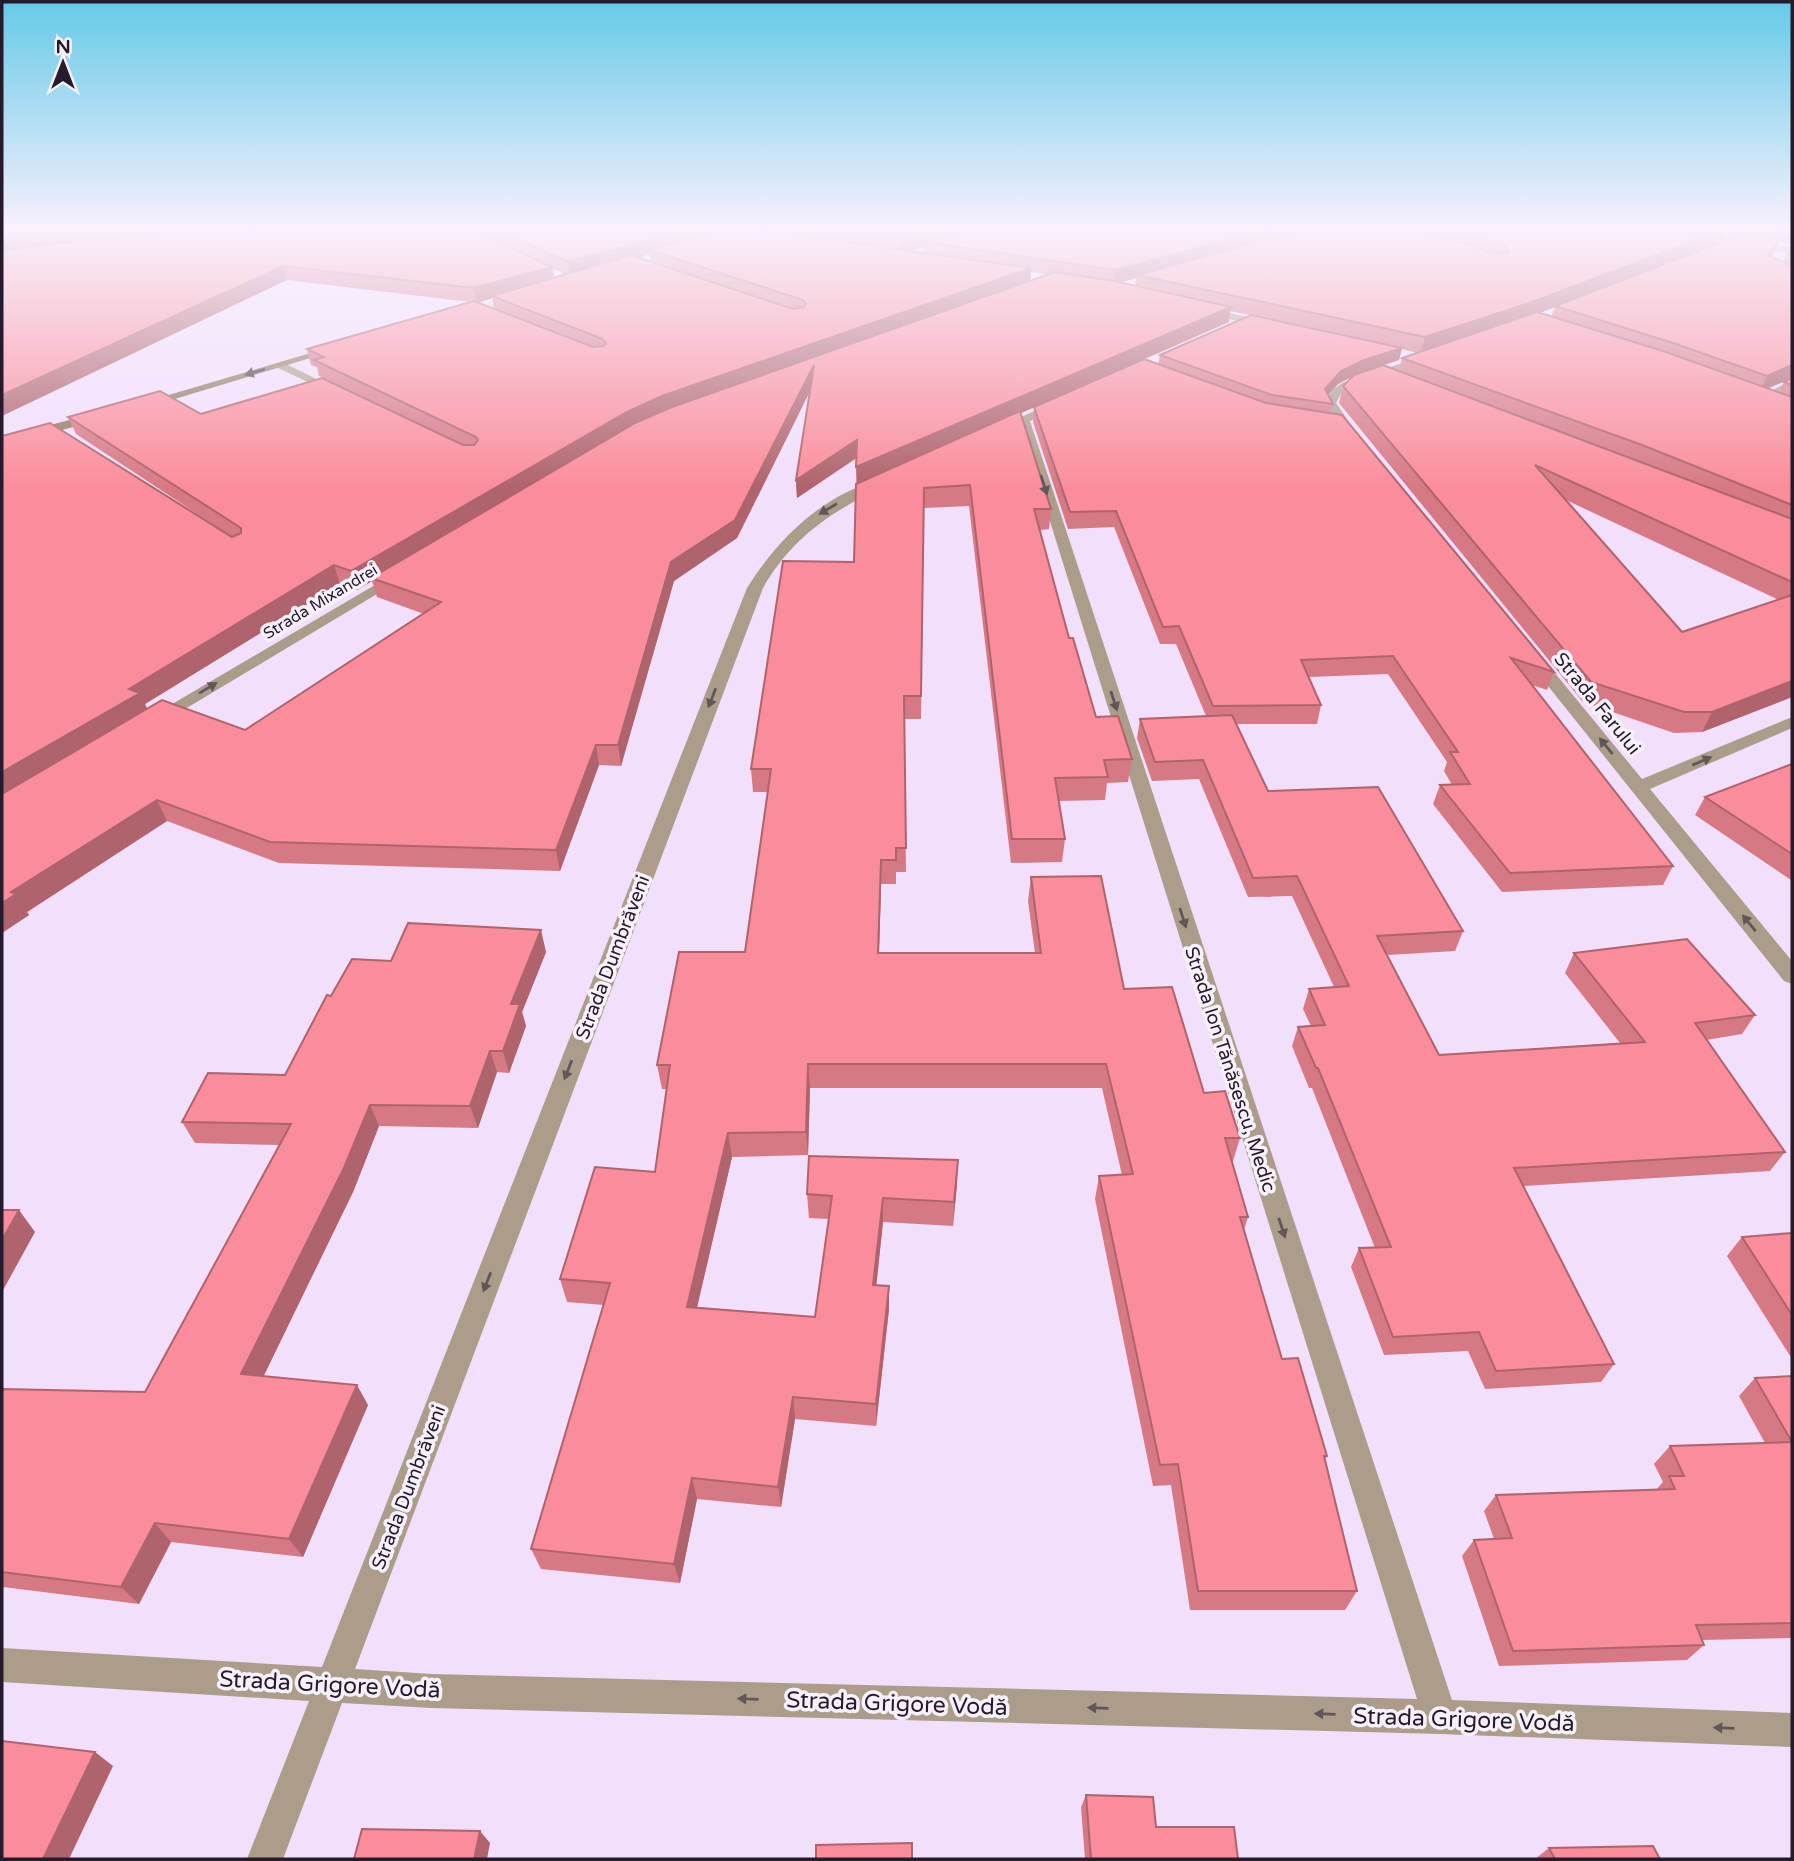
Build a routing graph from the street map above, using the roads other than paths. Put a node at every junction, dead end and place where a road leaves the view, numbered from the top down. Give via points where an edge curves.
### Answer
1 (1220, 314) edge
2 (1248, 320) junction
3 (1288, 329) edge
4 (1212, 335) edge
5 (345, 346) edge
6 (1395, 354) edge
7 (1434, 355) edge
8 (1422, 360) junction
9 (280, 365) junction
10 (1380, 374) junction
11 (1404, 382) edge
12 (1792, 383) edge
13 (1082, 393) edge
14 (1749, 395) edge
15 (352, 399) edge
16 (1762, 400) junction
17 (1782, 407) edge
18 (127, 408) edge
19 (114, 412) edge
20 (1024, 420) junction
21 (975, 441) edge
22 (2, 442) edge
23 (1361, 446) edge
24 (901, 474) edge
25 (407, 570) edge
26 (1526, 649) edge
27 (1792, 722) edge
28 (145, 726) edge
29 (1639, 788) junction
30 (1792, 976) edge
31 (2, 1665) edge
32 (331, 1686) junction
33 (1440, 1717) junction
34 (1792, 1730) edge
35 (265, 1859) edge

1 - 2 street
2 - 3 street
2 - 4 street
5 - 9 street
6 - 8 street
7 - 8 street
8 - 10 street
9 - 15 street
9 -> 18 street
10 - 11 street
10 - 23 street via 1346,385 1331,397 1335,424
12 - 16 street
13 - 20 street
14 - 16 street
16 - 17 street
19 - 22 street via 59,433
20 - 21 street
20 -> 33 street, Strada Ion Tănăsescu, Medic
24 -> 32 street, Strada Dumbrăveni via 832,506 799,530 774,556 755,588
28 -> 25 street, Strada Mixandrei
29 -> 26 street, Strada Farului
29 -> 27 street
30 -> 29 street, Strada Farului
31 - 32 street, Strada Grigore Vodă
33 -> 32 street, Strada Grigore Vodă
32 - 35 street, Strada Dumbrăveni
34 -> 33 street, Strada Grigore Vodă

